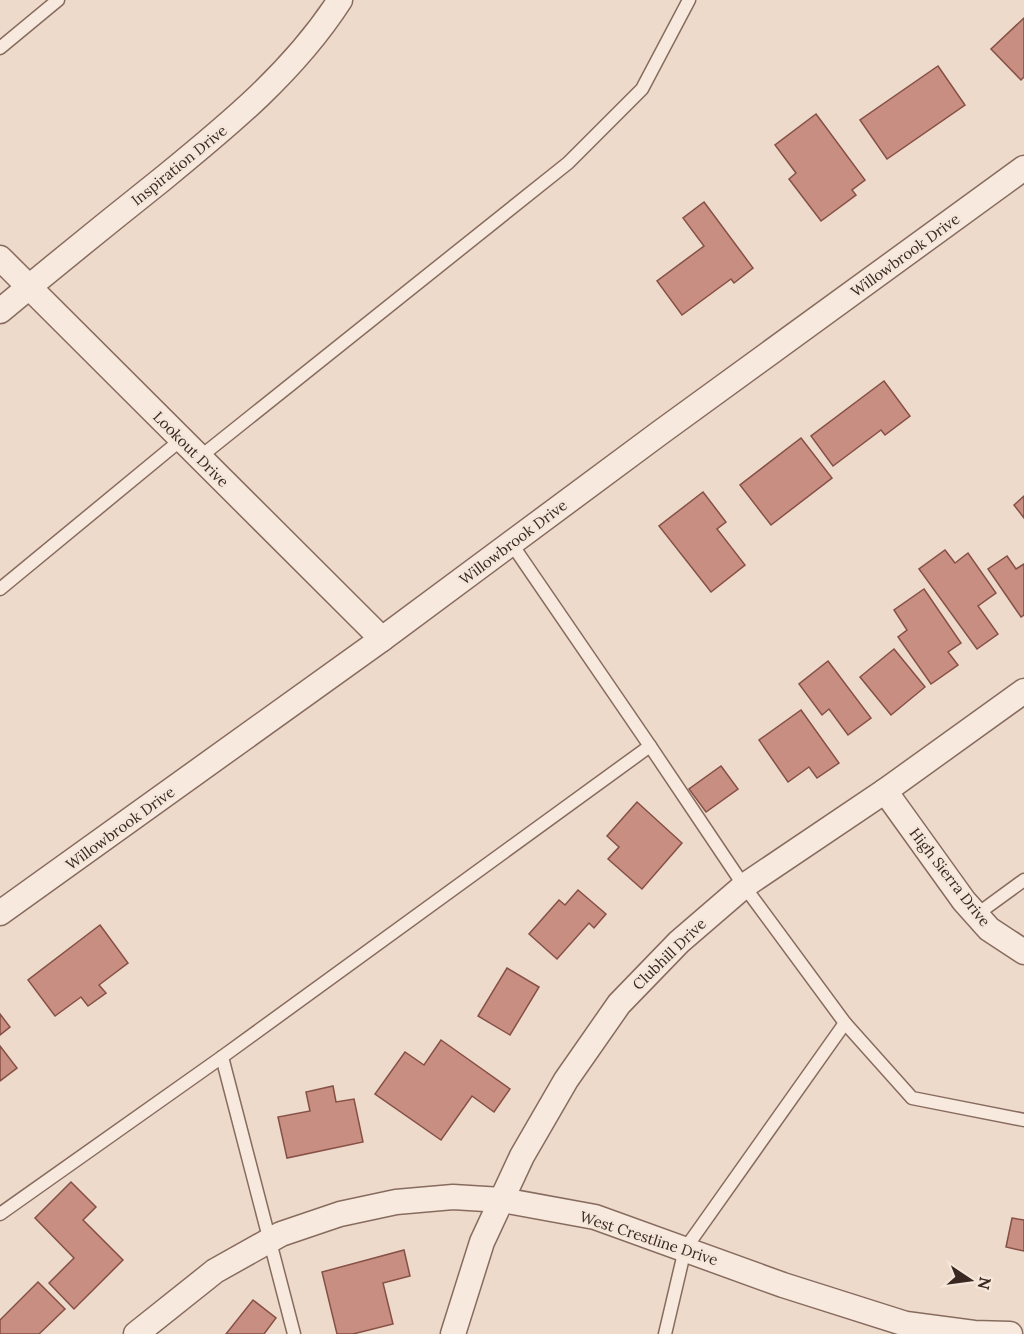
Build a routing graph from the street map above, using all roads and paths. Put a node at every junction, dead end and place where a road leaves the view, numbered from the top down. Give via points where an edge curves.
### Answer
1 (58, 0) edge
2 (339, 0) edge
3 (689, 0) edge
4 (0, 48) edge
5 (1024, 168) edge
6 (0, 258) edge
7 (29, 287) junction
8 (0, 311) edge
9 (182, 439) junction
10 (200, 457) junction
11 (511, 543) junction
12 (0, 589) edge
13 (382, 639) junction
14 (1024, 691) edge
15 (650, 746) junction
16 (885, 792) junction
17 (1024, 880) edge
18 (744, 886) junction
19 (0, 914) edge
20 (976, 915) junction
21 (1024, 952) edge
22 (845, 1023) junction
23 (222, 1057) junction
24 (1024, 1120) edge
25 (502, 1200) junction
26 (0, 1214) edge
27 (270, 1241) junction
28 (685, 1249) junction
29 (866, 1323) edge
30 (136, 1334) edge
31 (294, 1334) edge
32 (453, 1334) edge
33 (665, 1334) edge
34 (1010, 1334) edge

1 - 4 lane
2 - 7 street, Inspiration Drive via 303,50 264,93
3 - 10 lane via 642,89 568,163
5 - 11 street, Willowbrook Drive
6 - 7 street, Lookout Drive
7 - 8 street, Inspiration Drive
7 - 9 street, Lookout Drive
9 - 10 street, Lookout Drive
9 - 12 lane
10 - 13 street, Lookout Drive
11 - 13 street, Willowbrook Drive
11 - 15 lane
13 - 19 street, Willowbrook Drive
14 - 16 street, Clubhill Drive
15 - 18 lane
15 - 23 lane
16 - 18 street, Clubhill Drive
16 - 20 street, High Sierra Drive
17 - 20 lane
18 - 22 lane
18 - 25 street, Clubhill Drive via 679,942 619,1004 567,1080 522,1156
20 - 21 street, High Sierra Drive via 989,929
22 - 24 lane via 912,1098
22 - 28 lane
23 - 26 lane
23 - 27 lane
25 - 27 street, West Crestline Drive via 453,1197 396,1202 340,1214
25 - 28 street, West Crestline Drive via 596,1217
25 - 32 street, Clubhill Drive via 482,1242
27 - 30 street, West Crestline Drive via 215,1271
27 - 31 lane
28 - 29 street, West Crestline Drive
28 - 33 lane
29 - 34 street, West Crestline Drive

